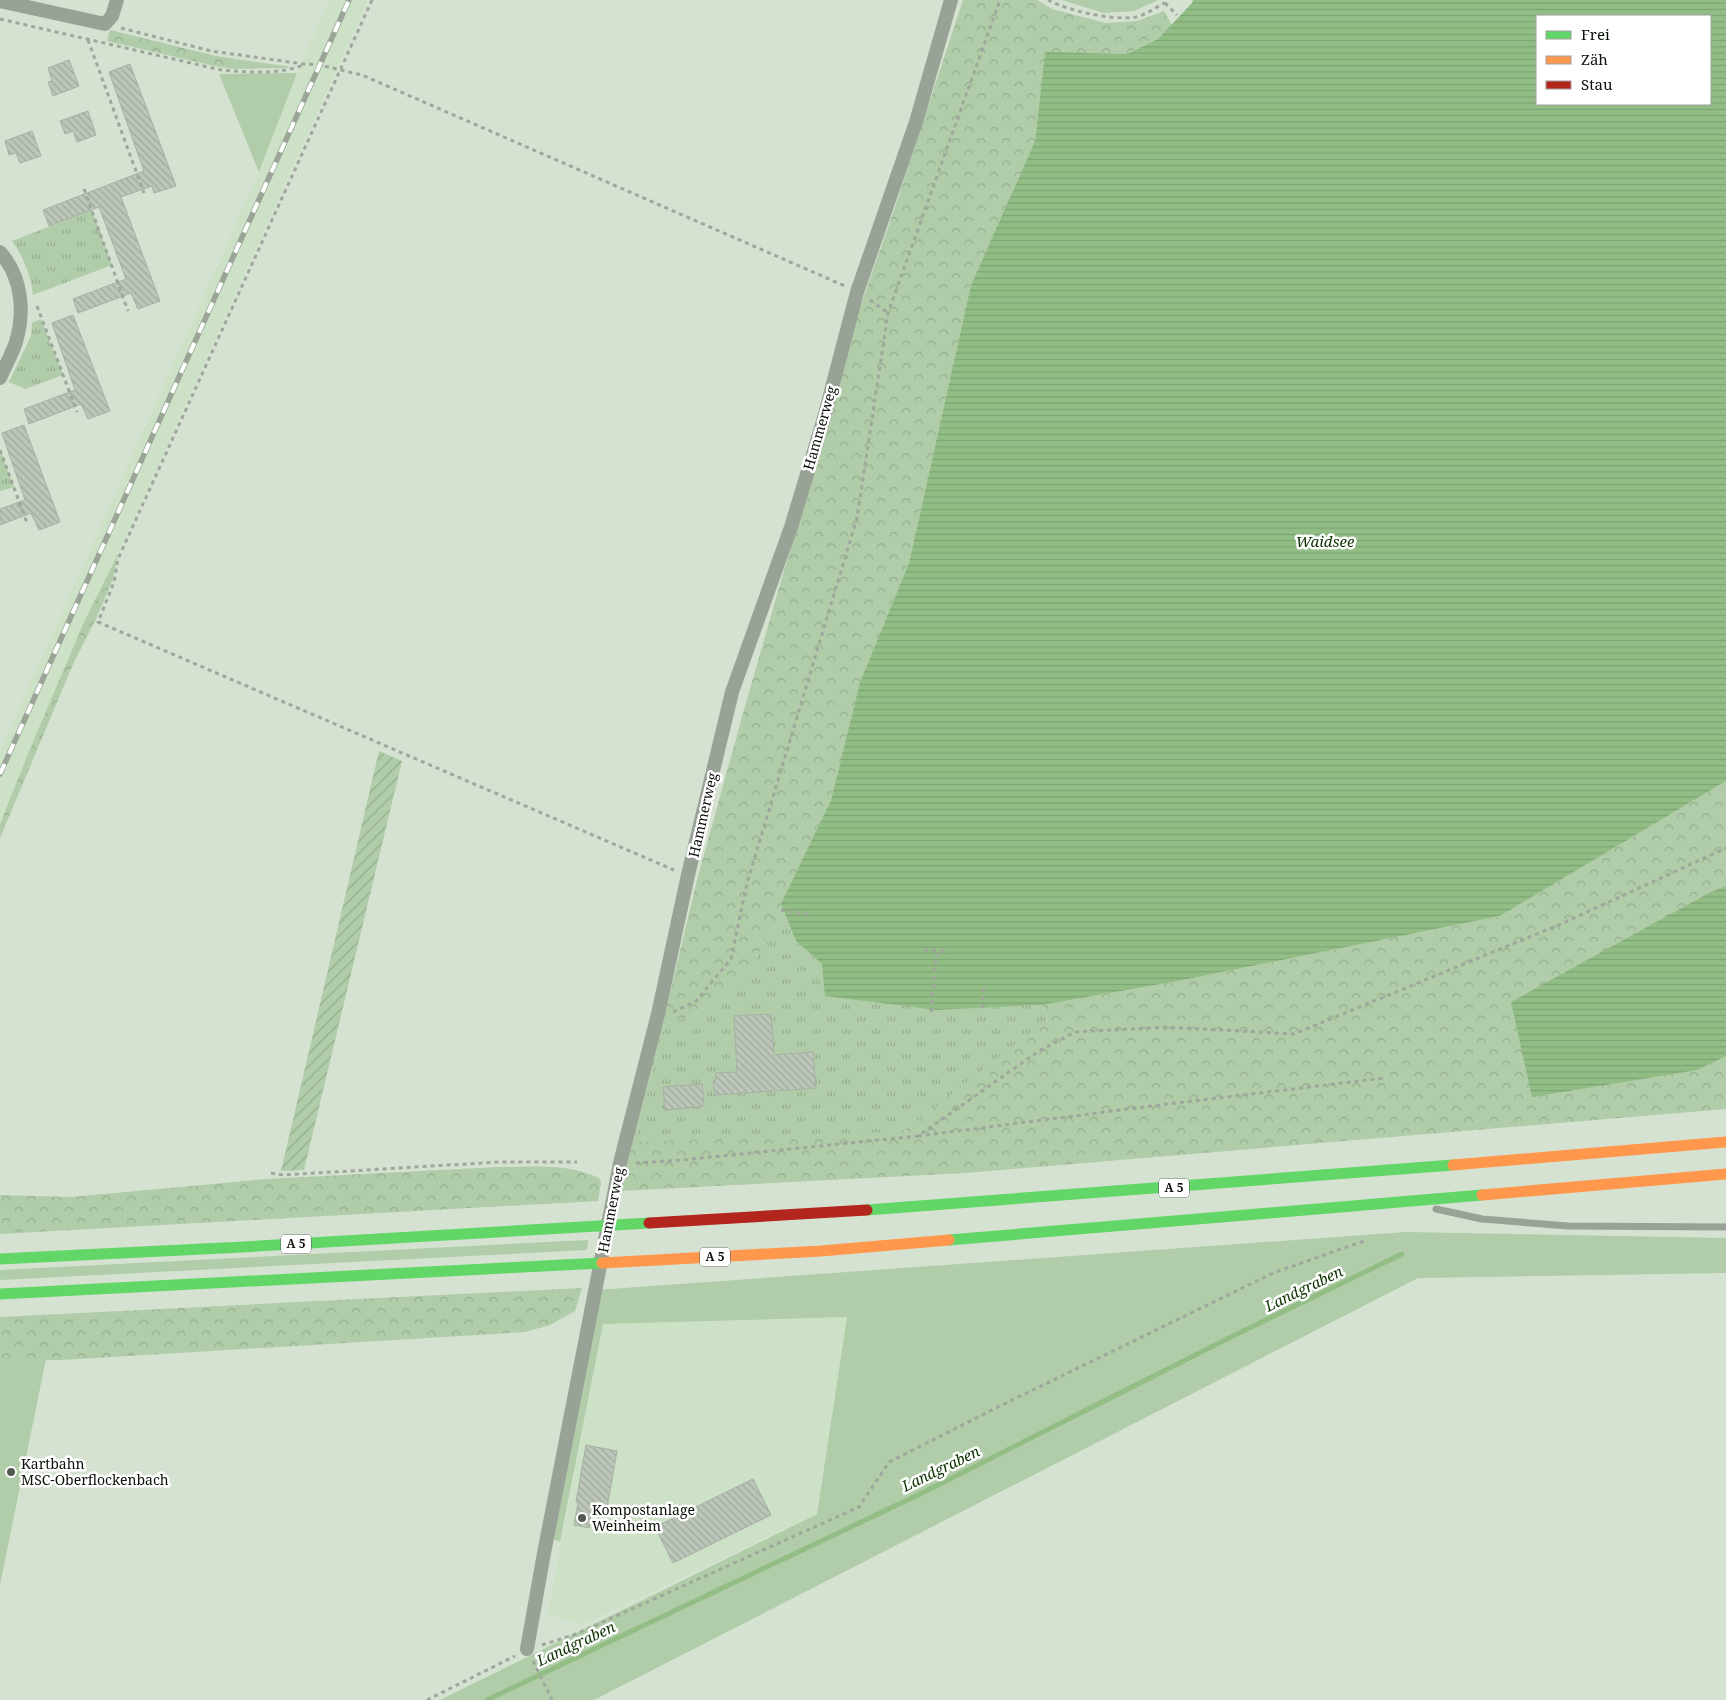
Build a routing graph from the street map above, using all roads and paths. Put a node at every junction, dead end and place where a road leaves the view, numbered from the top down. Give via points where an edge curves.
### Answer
1 (117, 0) edge
2 (372, 0) edge
3 (950, 0) edge
4 (1000, 0) edge
5 (1048, 0) edge
6 (0, 1) edge
7 (1165, 1) edge
8 (1177, 15) dead end
9 (0, 19) edge
10 (105, 24) junction
11 (88, 40) junction
12 (304, 64) junction
13 (340, 69) junction
14 (84, 189) dead end
15 (144, 193) dead end
16 (0, 252) edge
17 (857, 292) junction
18 (37, 306) dead end
19 (128, 310) dead end
20 (888, 313) junction
21 (0, 378) edge
22 (76, 412) dead end
23 (0, 450) edge
24 (27, 523) dead end
25 (1726, 848) edge
26 (688, 875) junction
27 (781, 910) dead end
28 (812, 915) dead end
29 (924, 950) dead end
30 (936, 951) junction
31 (949, 952) dead end
32 (984, 983) dead end
33 (982, 1008) dead end
34 (931, 1012) dead end
35 (658, 1014) junction
36 (1384, 1078) dead end
37 (918, 1136) junction
38 (1726, 1142) edge
39 (577, 1162) dead end
40 (620, 1163) junction
41 (271, 1174) dead end
42 (1726, 1174) edge
43 (1407, 1202) junction
44 (1726, 1228) edge
45 (1364, 1241) dead end
46 (0, 1259) edge
47 (0, 1294) edge
48 (527, 1649) junction
49 (536, 1666) dead end
50 (427, 1700) edge
51 (552, 1700) edge

1 - 10 street via 112,16
2 - 13 path
3 - 17 street, Hammerweg via 916,122
4 - 20 path
5 - 7 path via 1106,17 1137,16
6 - 10 street
7 - 8 path
9 - 11 path
10 - 12 path via 211,51
11 - 12 path via 221,70 290,70
11 - 15 path
12 - 13 path
13 - 17 path via 370,79
13 - 26 path via 118,559 114,582 98,622
14 - 19 path
16 - 21 street via 17,280 22,312 16,343
17 - 20 path
17 - 26 street, Hammerweg via 791,527 732,692
18 - 22 path
20 - 35 path via 857,518 747,883 731,959 696,1000 671,1013
23 - 24 path
25 - 37 path via 1561,924 1294,1034 1167,1027 1075,1032 1039,1051
26 - 35 street, Hammerweg
27 - 28 path
29 - 30 path
30 - 31 path
30 - 34 path
32 - 33 path
35 - 40 street, Hammerweg
36 - 37 path
37 - 40 path via 692,1159
38 - 46 highway, A 5 via 912,1208
39 - 41 path via 498,1162
40 - 48 street, Hammerweg
42 - 43 highway, A 5
43 - 44 lane via 1482,1220 1568,1226
43 - 47 highway, A 5 via 820,1251
45 - 48 path via 1274,1273 889,1462 859,1507 576,1634
48 - 50 path
49 - 51 path

